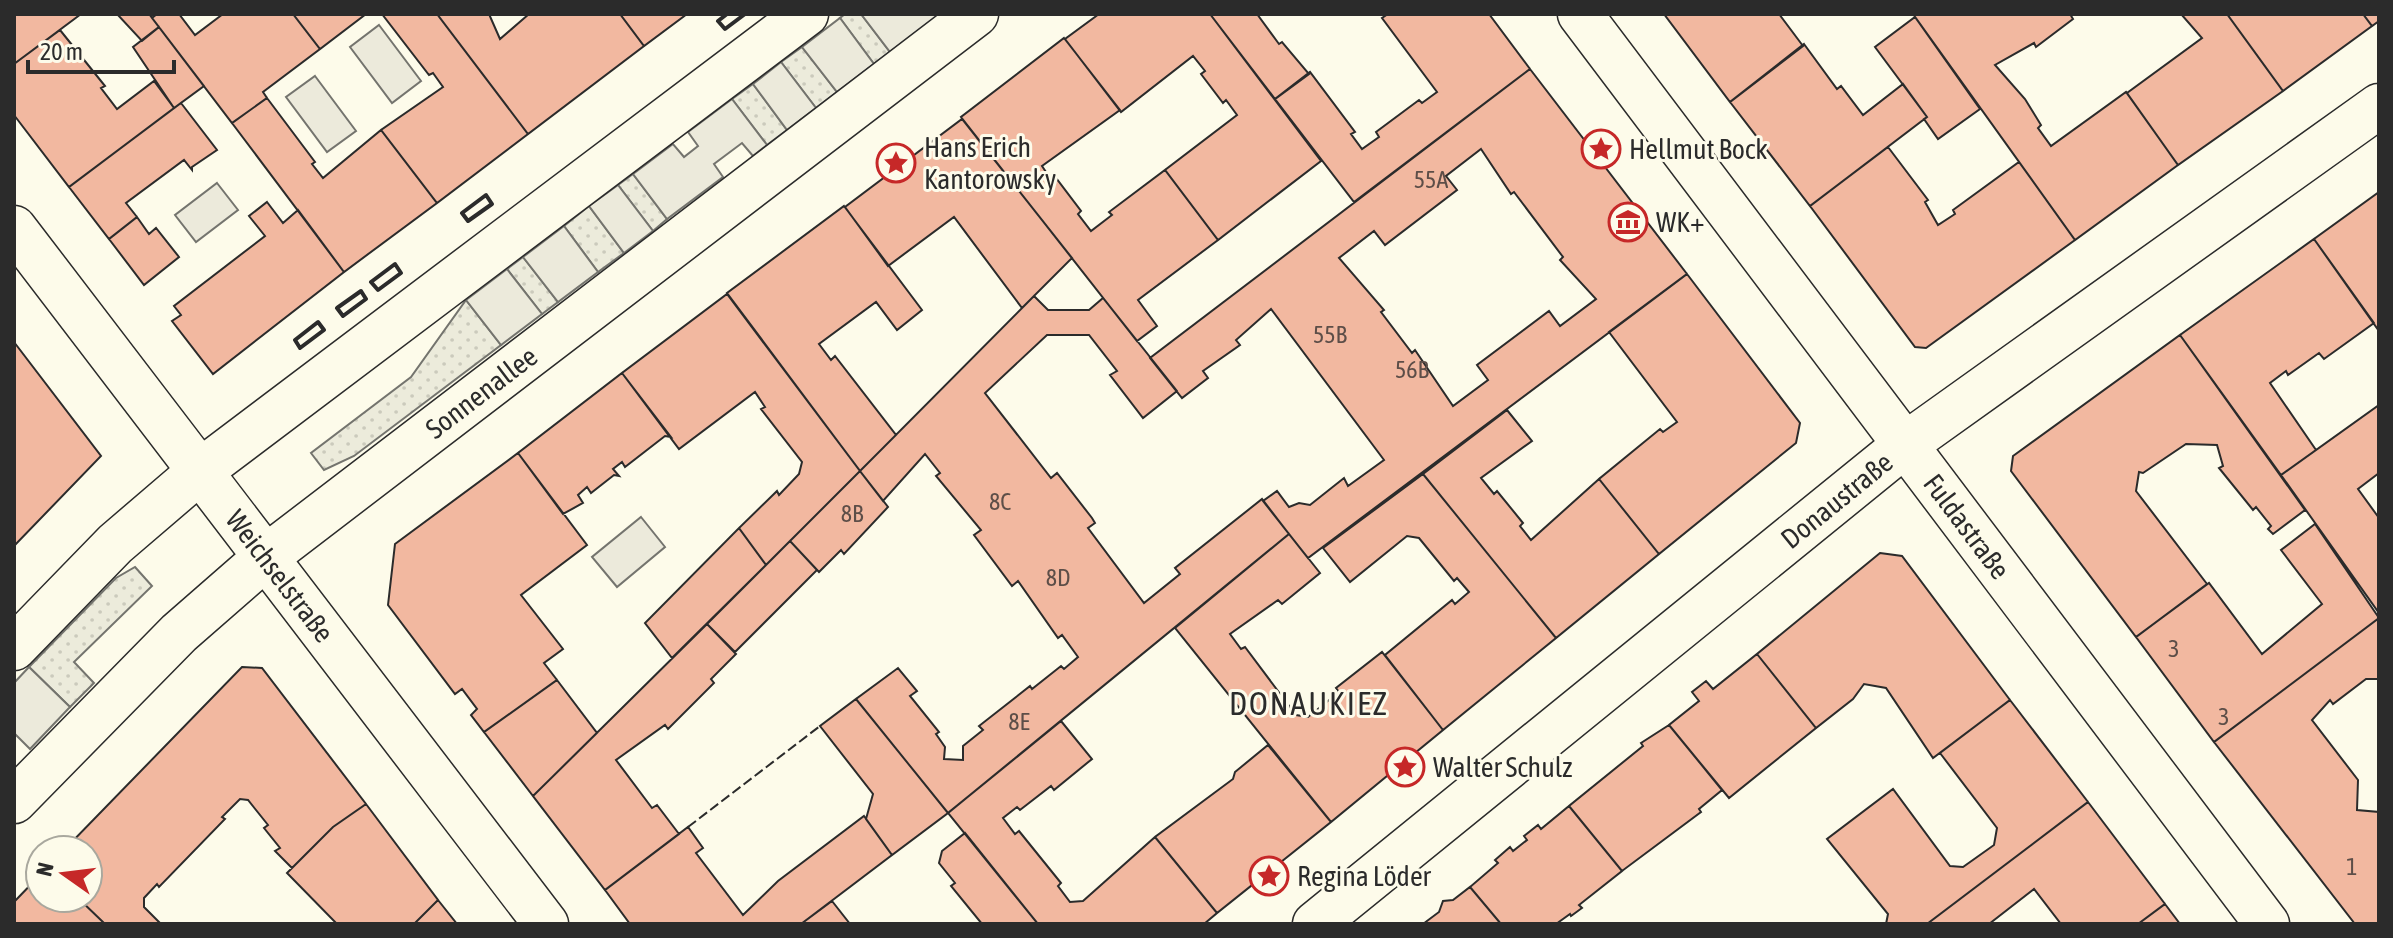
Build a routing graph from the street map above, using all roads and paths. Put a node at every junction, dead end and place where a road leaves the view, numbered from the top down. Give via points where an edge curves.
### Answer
1 (806, 14) edge
2 (976, 14) edge
3 (1580, 14) edge
4 (2379, 106) edge
5 (14, 228) edge
6 (1906, 444) junction
7 (199, 472) junction
8 (266, 557) junction
9 (14, 648) edge
10 (14, 801) edge
11 (546, 924) edge
12 (1315, 924) edge
13 (2267, 924) edge

1 - 7 street
2 - 8 street, Sonnenallee
3 - 6 street, Fuldastraße
4 - 6 street, Donaustraße
5 - 7 street, Weichselstraße
6 - 12 street, Donaustraße
6 - 13 street, Fuldastraße
7 - 8 street, Weichselstraße
7 - 9 street via 115,544
8 - 10 street, Sonnenallee via 179,633
8 - 11 street, Weichselstraße

